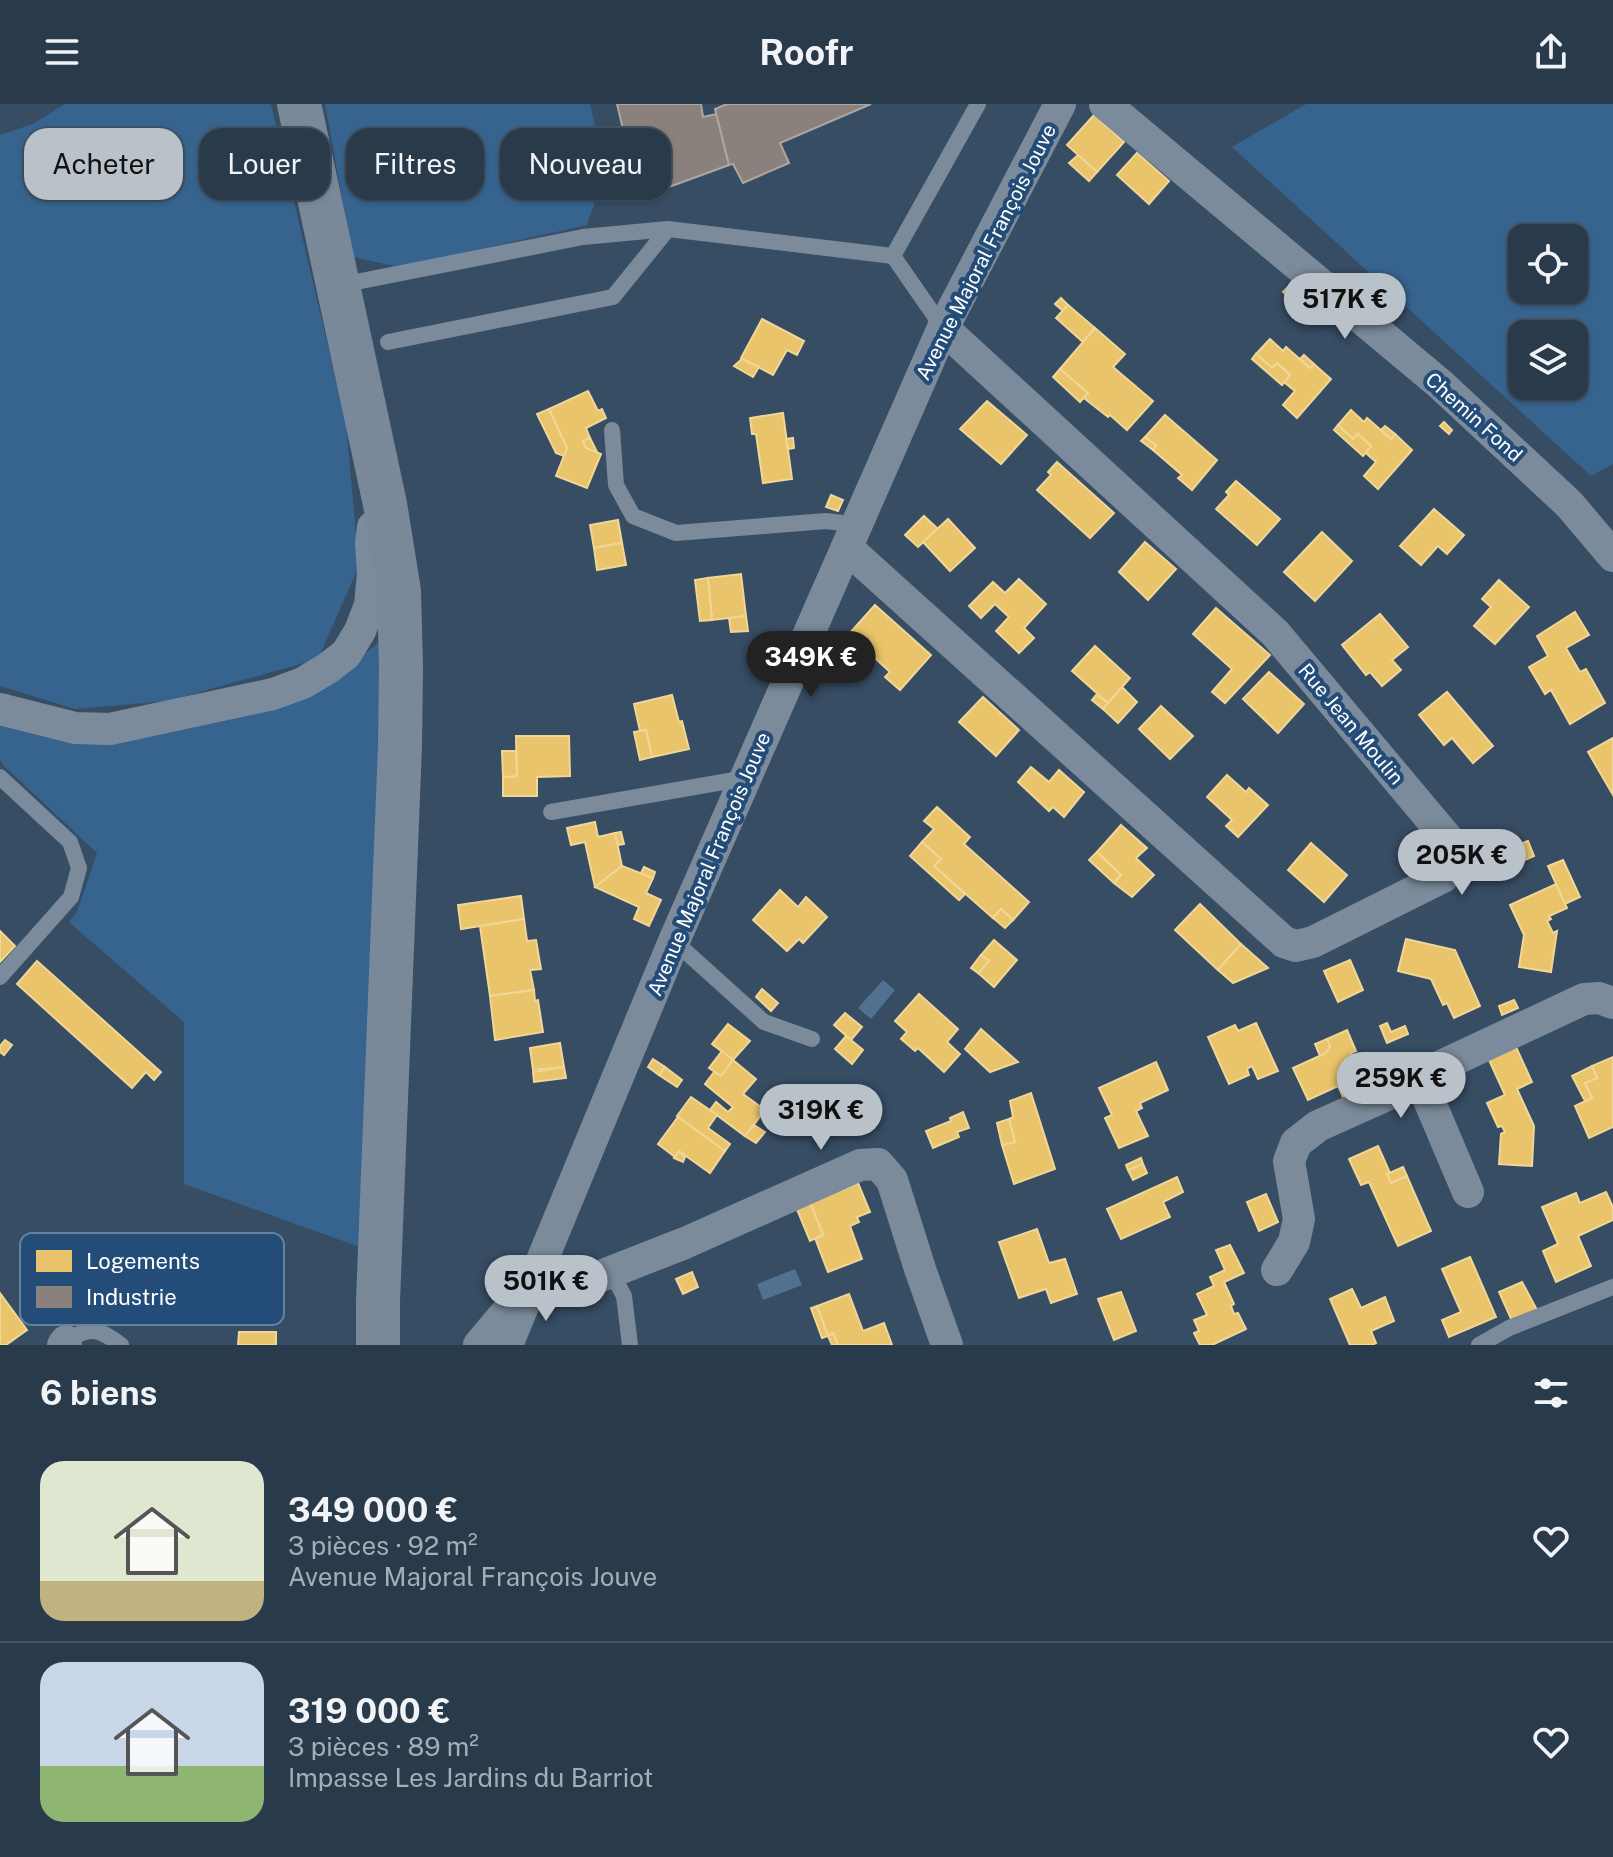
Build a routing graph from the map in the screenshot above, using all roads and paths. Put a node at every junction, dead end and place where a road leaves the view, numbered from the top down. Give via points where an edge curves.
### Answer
1 (299, 104) edge
2 (978, 104) edge
3 (1060, 104) edge
4 (1105, 104) edge
5 (668, 229) junction
6 (893, 256) junction
7 (338, 286) junction
8 (943, 328) junction
9 (388, 342) dead end
10 (612, 430) dead end
11 (385, 504) junction
12 (852, 536) junction
13 (1613, 556) edge
14 (0, 709) edge
15 (0, 777) edge
16 (746, 778) junction
17 (551, 812) dead end
18 (674, 941) junction
19 (0, 977) edge
20 (1613, 1003) edge
21 (812, 1039) dead end
22 (1420, 1079) junction
23 (1468, 1192) dead end
24 (1277, 1270) dead end
25 (611, 1272) junction
26 (535, 1274) junction
27 (1613, 1287) edge
28 (64, 1343) edge
29 (121, 1345) edge
30 (378, 1345) edge
31 (479, 1345) edge
32 (507, 1345) edge
33 (630, 1345) edge
34 (947, 1345) edge
35 (1479, 1345) edge

1 - 7 main road
2 - 6 lane
3 - 8 street, Avenue Majoral François Jouve
4 - 13 street, Chemin Fond via 1440,384 1569,504
5 - 6 lane
5 - 7 lane via 583,237
5 - 9 lane via 613,297
6 - 8 lane
7 - 11 main road
8 - 12 street, Avenue Majoral François Jouve
8 - 12 street, Rue Jean Moulin via 1275,633 1447,838 1450,857 1443,877 1313,942 1284,942
10 - 12 lane via 616,485 633,516 676,533 826,521
11 - 14 street via 373,518 370,605 360,631 346,654 303,683 110,729 75,728
11 - 30 main road via 399,591 401,667
12 - 16 street, Avenue Majoral François Jouve
15 - 19 lane via 70,842 79,868 71,897
16 - 17 lane
16 - 18 street, Avenue Majoral François Jouve
18 - 21 lane via 764,1022
18 - 26 street, Avenue Majoral François Jouve
20 - 22 street via 1584,999
22 - 23 street
22 - 24 street via 1318,1126 1296,1143 1289,1161 1299,1219 1294,1242
25 - 26 street via 572,1281
25 - 33 lane via 624,1296
25 - 34 street via 860,1165 878,1164 892,1180
26 - 31 street, Avenue Majoral François Jouve
26 - 32 street, Avenue Majoral François Jouve
27 - 35 lane
28 - 29 lane via 82,1331 101,1331

